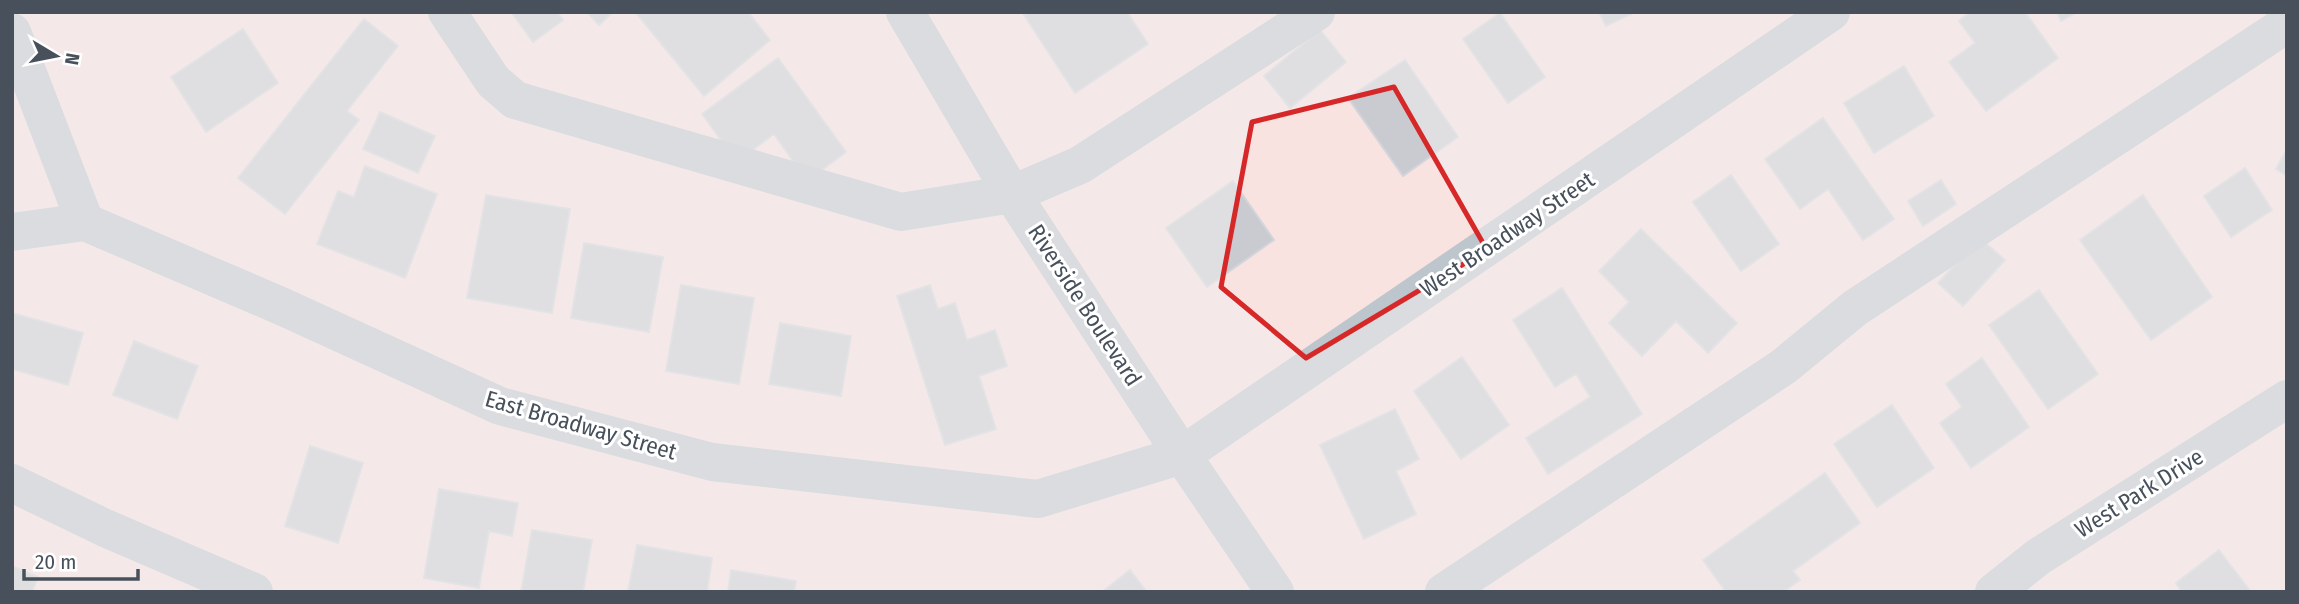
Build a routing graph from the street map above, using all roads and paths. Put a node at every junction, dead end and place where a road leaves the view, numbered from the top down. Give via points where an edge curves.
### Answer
1 (447, 12) edge
2 (905, 12) edge
3 (1316, 12) edge
4 (1831, 12) edge
5 (2287, 24) edge
6 (12, 32) edge
7 (1012, 194) junction
8 (85, 222) junction
9 (12, 232) edge
10 (2287, 399) edge
11 (1182, 455) junction
12 (12, 483) edge
13 (254, 592) edge
14 (1275, 592) edge
15 (1444, 592) edge
16 (1994, 592) edge

1 - 7 street via 494,81 515,100 901,212
2 - 7 street, Riverside Boulevard
3 - 7 street via 1080,165
4 - 11 street, West Broadway Street
5 - 15 street via 1855,309 1783,367
6 - 8 street
7 - 11 street, Riverside Boulevard
8 - 9 street
8 - 11 street, East Broadway Street via 500,406 712,461 1038,499
10 - 16 street, West Park Drive via 2038,557
11 - 14 street, Riverside Boulevard
12 - 13 street

